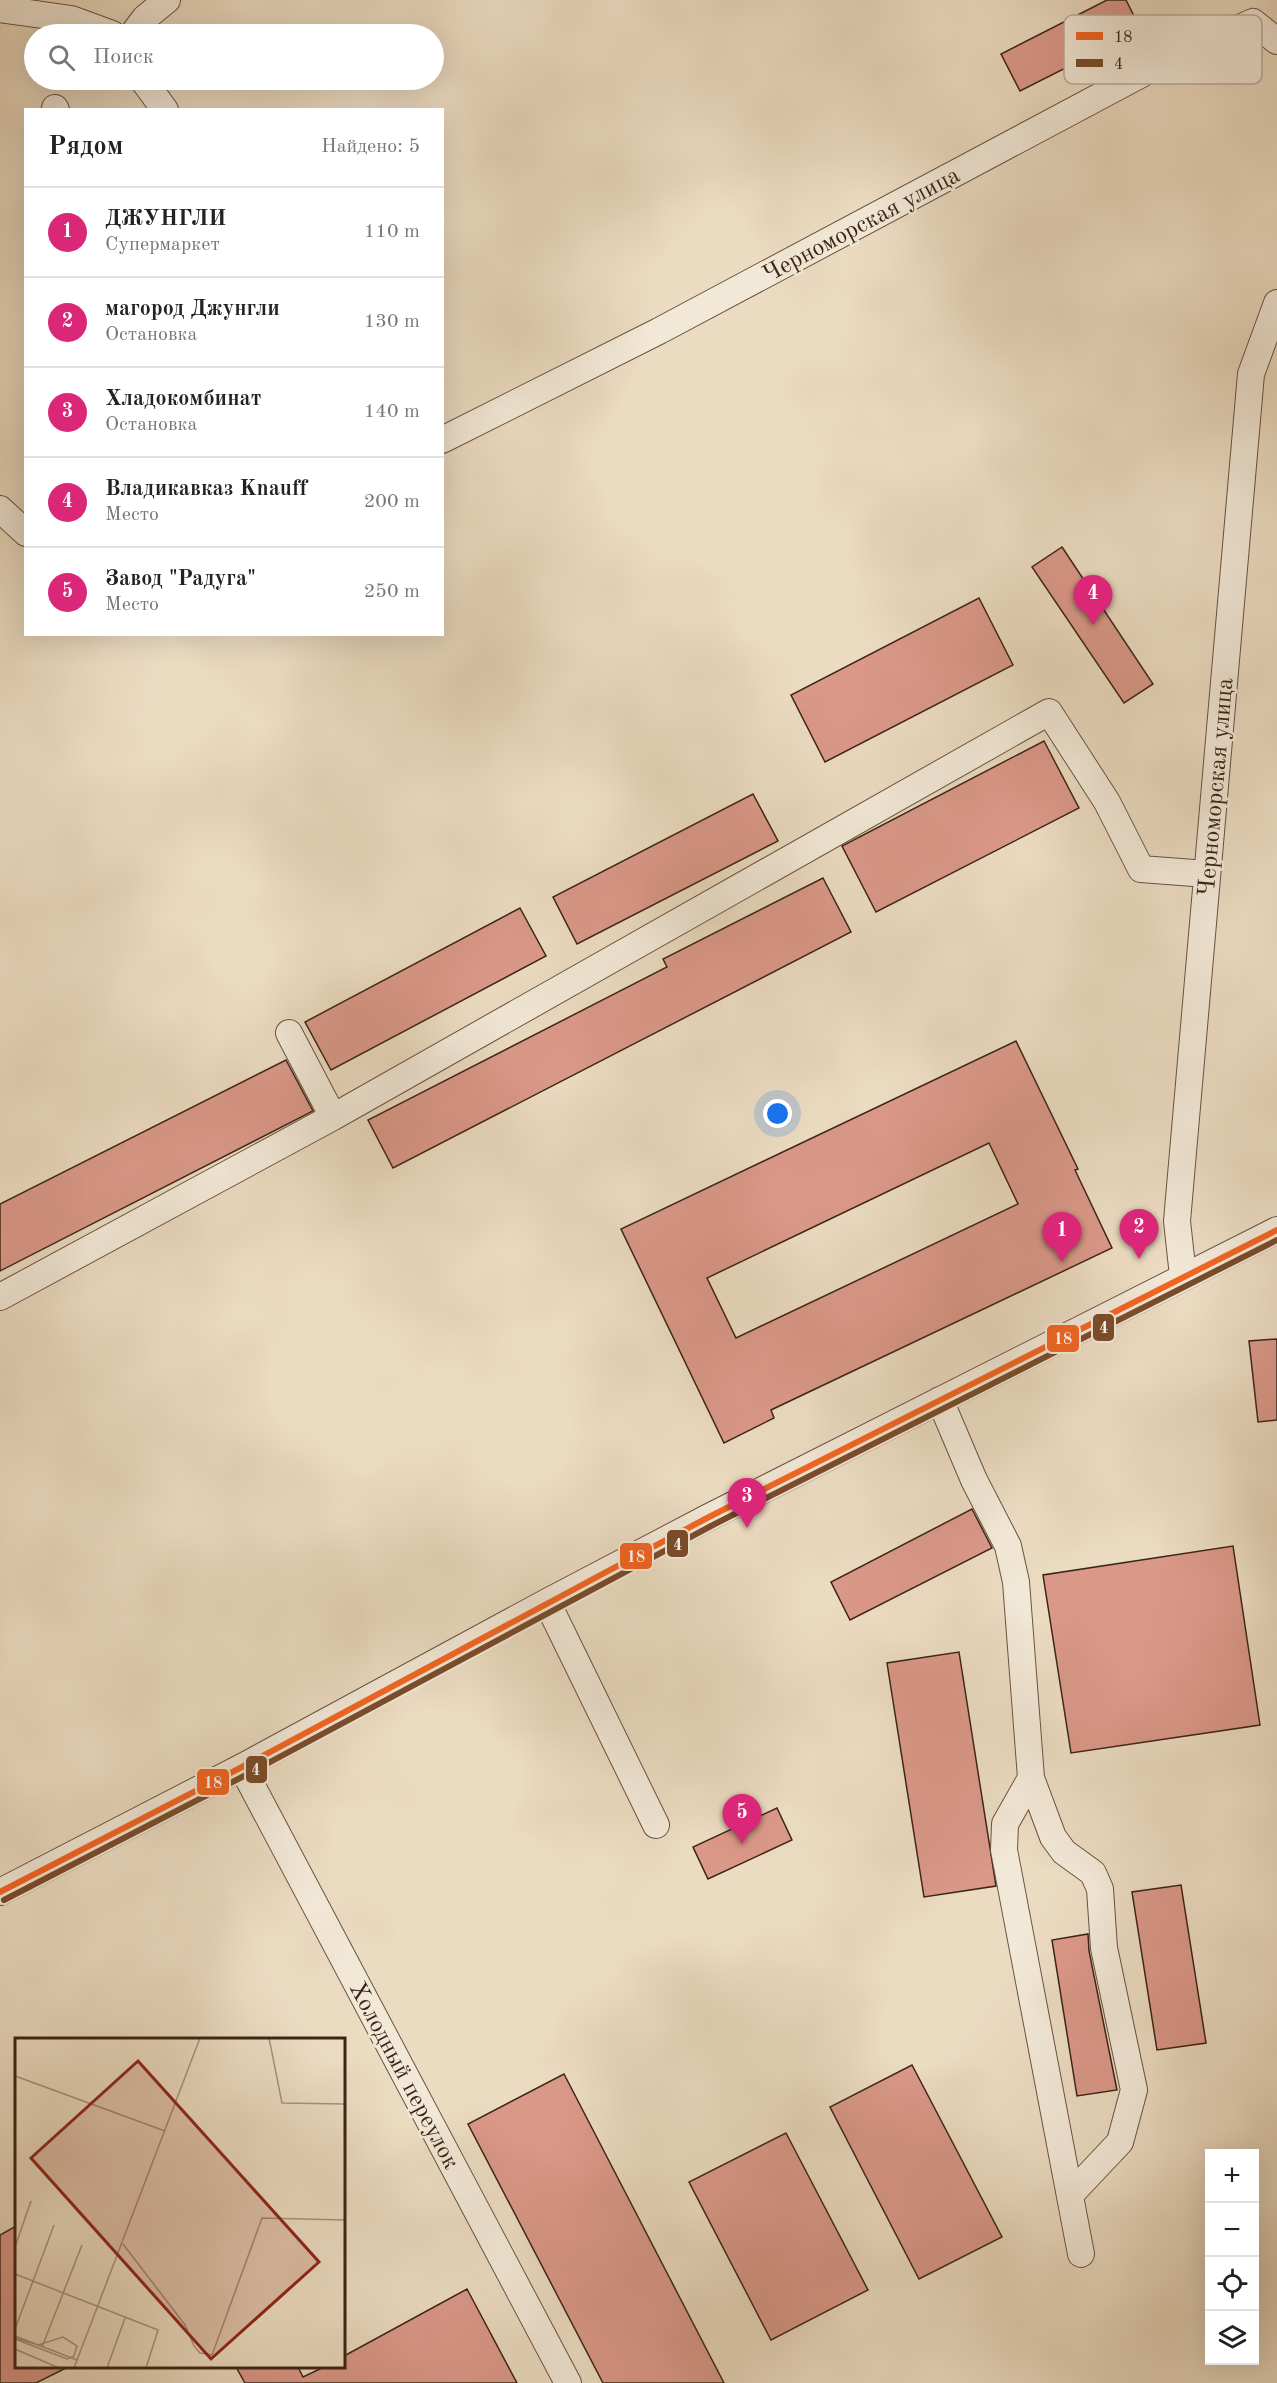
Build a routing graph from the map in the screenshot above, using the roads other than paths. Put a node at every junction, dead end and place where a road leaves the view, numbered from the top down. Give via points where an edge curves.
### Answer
1 (167, 0) edge
2 (0, 9) edge
3 (85, 24) edge
4 (140, 24) edge
5 (1262, 29) edge
6 (1277, 41) edge
7 (1123, 84) edge
8 (150, 90) edge
9 (164, 108) edge
10 (1277, 303) edge
11 (444, 439) edge
12 (0, 509) edge
13 (24, 531) edge
14 (1207, 874) junction
15 (289, 1033) dead end
16 (333, 1117) junction
17 (1277, 1230) edge
18 (1183, 1276) junction
19 (0, 1297) edge
20 (940, 1400) junction
21 (547, 1602) junction
22 (242, 1767) junction
23 (1031, 1778) junction
24 (656, 1825) dead end
25 (0, 1892) edge
26 (1070, 2195) junction
27 (1080, 2253) dead end
28 (568, 2383) edge

1 - 4 street
2 - 3 street
5 - 6 street, Черноморская улица
7 - 11 street, Черноморская улица via 659,331
8 - 9 street
10 - 14 street, Черноморская улица via 1251,374
12 - 13 street
14 - 16 street via 1141,869 1107,802 1049,712
14 - 18 street, Черноморская улица via 1177,1221
15 - 16 street
16 - 19 street
17 - 18 street
18 - 20 street
20 - 21 street
20 - 23 street via 1008,1546 1016,1582
21 - 22 street
21 - 24 street
22 - 25 street
22 - 28 street, Холодный переулок
23 - 26 street via 1005,1824 1004,1850
23 - 26 street via 1053,1838 1093,1873 1100,1889 1104,1948 1134,2090 1120,2142
26 - 27 street

